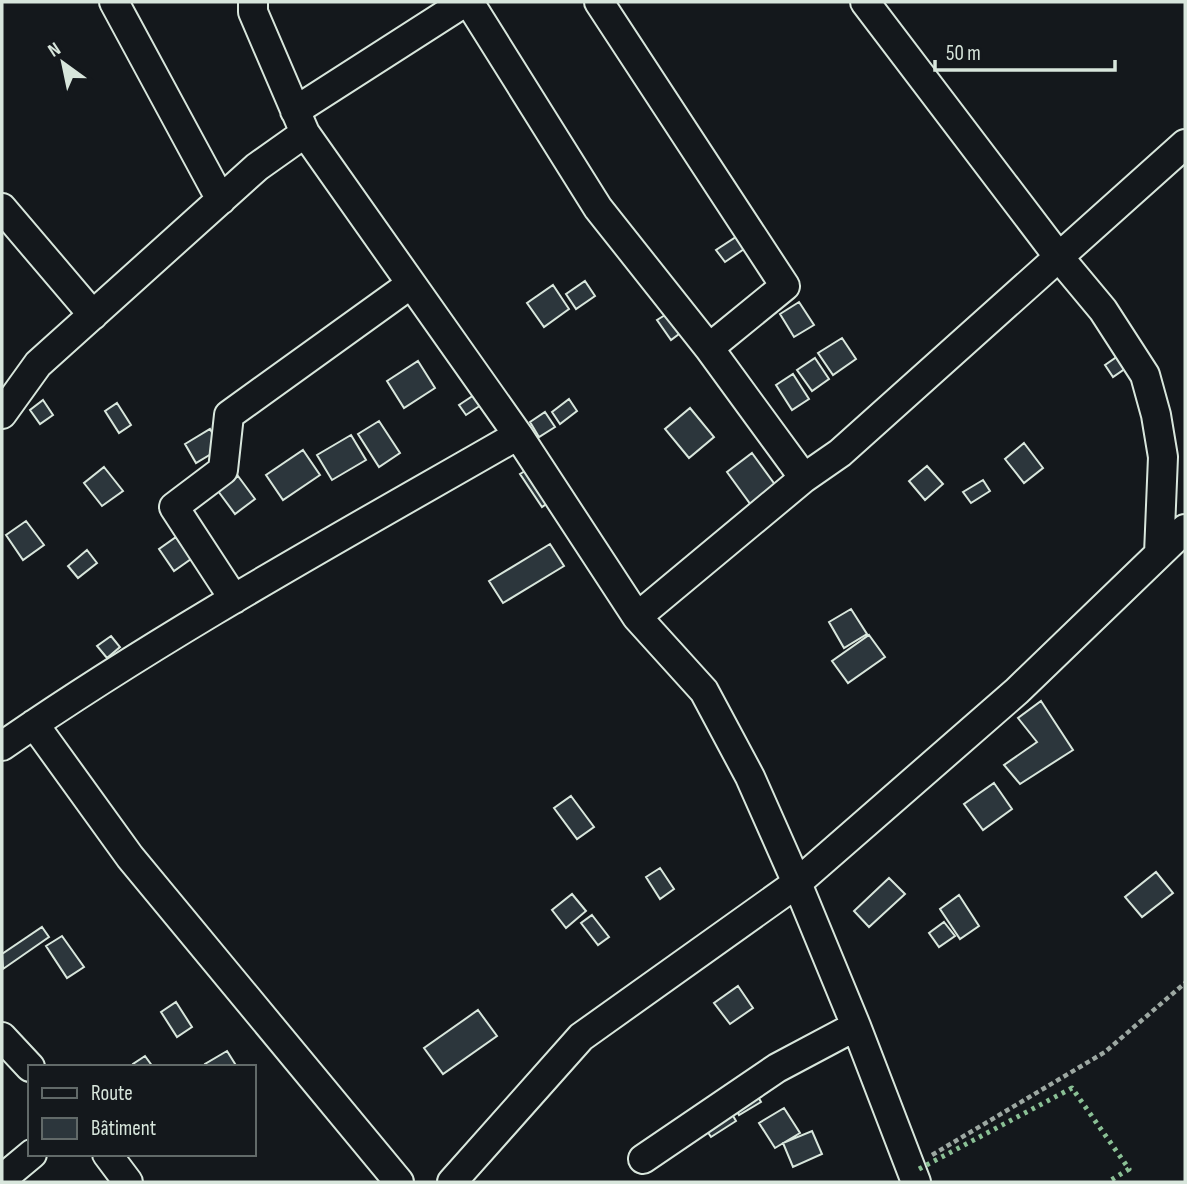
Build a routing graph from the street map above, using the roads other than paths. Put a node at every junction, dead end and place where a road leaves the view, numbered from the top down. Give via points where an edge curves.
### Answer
1 (114, 2) edge
2 (253, 2) edge
3 (467, 2) edge
4 (599, 2) edge
5 (865, 2) edge
6 (300, 122) junction
7 (1185, 144) edge
8 (220, 200) junction
9 (2, 208) edge
10 (1058, 256) junction
11 (411, 284) junction
12 (93, 315) junction
13 (709, 348) junction
14 (2, 414) edge
15 (518, 435) junction
16 (804, 478) junction
17 (1185, 529) edge
18 (1159, 554) junction
19 (233, 599) junction
20 (638, 617) junction
21 (34, 724) junction
22 (2, 747) edge
23 (797, 883) junction
24 (856, 1026) junction
25 (2, 1037) edge
26 (28, 1065) edge
27 (30, 1156) edge
28 (108, 1156) edge
29 (643, 1159) dead end
30 (913, 1175) edge
31 (2, 1179) edge
32 (128, 1182) edge
33 (399, 1182) edge
34 (452, 1182) edge

1 - 8 street
2 - 6 street via 253,12
3 - 6 street
3 - 13 street via 598,208
4 - 13 street via 785,286
5 - 10 street
6 - 8 street
6 - 11 street
7 - 10 street
8 - 12 street
9 - 12 street
10 - 16 street via 840,453
10 - 18 street via 1103,310 1145,375 1163,457
11 - 15 street
11 - 19 street via 229,415 223,470 174,507
12 - 14 street via 38,365
13 - 16 street
15 - 19 street
15 - 20 street
16 - 20 street
17 - 18 street
18 - 23 street via 1017,691
19 - 21 street
20 - 23 street via 704,691 750,777
21 - 22 street
21 - 33 street via 130,857
23 - 24 street
23 - 34 street via 580,1037
24 - 29 street via 777,1068
24 - 30 street
25 - 26 street
27 - 31 street
28 - 32 street

